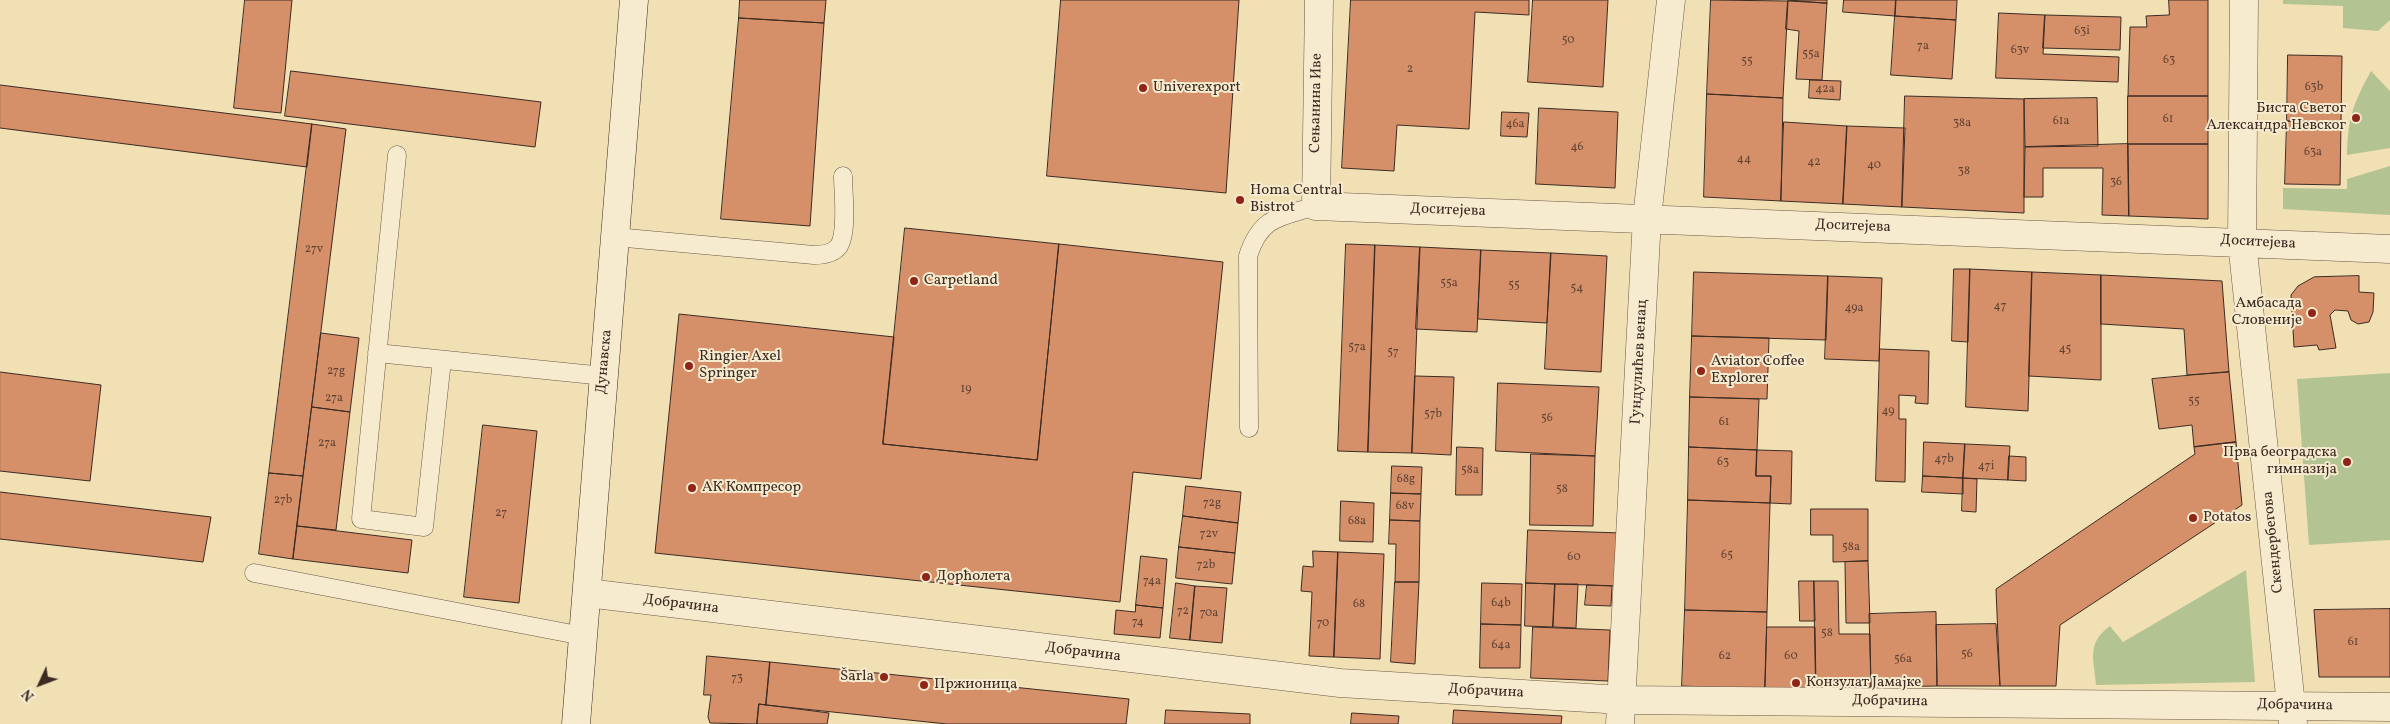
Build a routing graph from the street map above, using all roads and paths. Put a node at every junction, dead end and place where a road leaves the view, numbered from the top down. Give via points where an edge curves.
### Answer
1 (634, 0) edge
2 (1318, 0) edge
3 (1671, 0) edge
4 (2244, 0) edge
5 (397, 155) dead end
6 (843, 176) dead end
7 (1316, 206) junction
8 (1647, 218) junction
9 (615, 238) junction
10 (2242, 242) junction
11 (2390, 249) edge
12 (377, 353) junction
13 (442, 360) junction
14 (604, 376) junction
15 (1249, 428) dead end
16 (254, 574) dead end
17 (587, 593) junction
18 (583, 636) junction
19 (2390, 707) edge
20 (1621, 712) edge
21 (2293, 715) edge
22 (576, 724) edge

1 - 9 street, Дунавска
2 - 7 street, Сењанина Иве
3 - 8 street, Гундулићев венац
4 - 10 street, Скендербегова
5 - 12 lane
6 - 9 lane via 843,232 838,246 828,254
7 - 8 street, Доситејева
7 - 15 lane via 1271,220 1254,238 1248,256
8 - 10 street, Доситејева
8 - 20 street, Гундулићев венац
9 - 14 street, Дунавска
10 - 11 street, Доситејева
10 - 21 street, Скендербегова
12 - 13 lane
12 - 13 lane via 361,519 424,527
13 - 14 lane
14 - 17 street, Дунавска
16 - 18 lane
17 - 18 street, Дунавска
17 - 20 street, Добрачина via 1340,683
18 - 22 street, Дунавска
19 - 21 street, Добрачина
20 - 21 street, Добрачина

